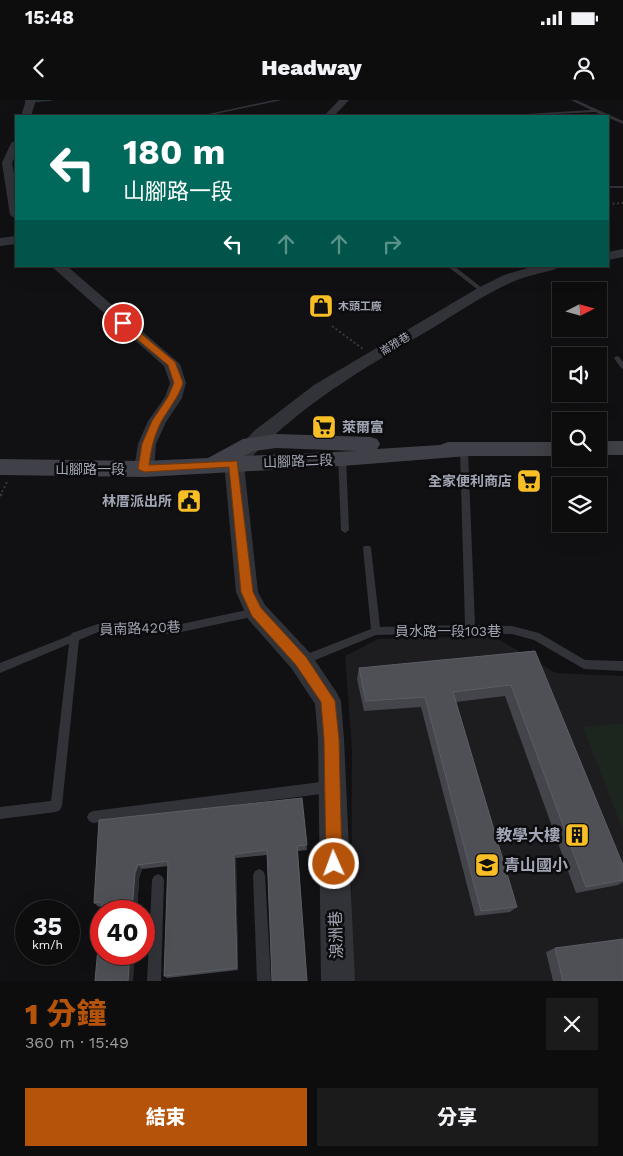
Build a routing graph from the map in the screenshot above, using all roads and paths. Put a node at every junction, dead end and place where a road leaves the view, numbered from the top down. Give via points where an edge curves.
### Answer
1 (31, 100) edge
2 (280, 100) edge
3 (344, 100) edge
4 (353, 100) edge
5 (573, 100) edge
6 (594, 111) junction
7 (26, 115) edge
8 (206, 115) edge
9 (330, 115) edge
10 (341, 115) edge
11 (513, 115) edge
12 (604, 115) edge
13 (609, 117) edge
14 (623, 123) edge
15 (15, 149) edge
16 (609, 187) edge
17 (623, 187) edge
18 (623, 203) edge
19 (609, 204) edge
20 (15, 207) edge
21 (15, 240) edge
22 (0, 242) edge
23 (15, 249) edge
24 (0, 251) edge
25 (623, 253) edge
26 (609, 256) edge
27 (59, 267) edge
28 (451, 267) edge
29 (548, 267) edge
30 (483, 291) junction
31 (332, 326) dead end
32 (373, 357) junction
33 (617, 358) dead end
34 (623, 367) edge
35 (552, 449) edge
36 (607, 449) edge
37 (464, 450) junction
38 (341, 451) junction
39 (622, 451) edge
40 (231, 458) junction
41 (0, 467) edge
42 (144, 469) junction
43 (345, 530) dead end
44 (367, 548) dead end
45 (256, 612) junction
46 (470, 629) junction
47 (376, 631) junction
48 (75, 636) junction
49 (301, 661) junction
50 (623, 666) edge
51 (0, 668) edge
52 (331, 787) junction
53 (0, 813) edge
54 (93, 817) dead end
55 (259, 875) dead end
56 (158, 880) dead end
57 (154, 981) edge
58 (264, 981) edge
59 (338, 981) edge

1 - 7 street
2 - 8 lane
3 - 9 street
4 - 10 street
5 - 6 lane
6 - 11 lane
6 - 12 lane
13 - 14 lane
15 - 20 street via 7,163
16 - 17 lane
18 - 19 path
21 - 22 street
23 - 24 street
25 - 26 street
27 - 42 street via 172,364 178,383 147,444
28 - 30 lane
29 - 30 street, 崙雅巷 via 509,278
30 - 32 street, 崙雅巷
31 - 32 path
32 - 40 street, 崙雅巷 via 318,390
33 - 34 lane
35 - 37 main road, 山腳路二段
36 - 39 main road
37 - 38 main road, 山腳路二段
37 - 46 lane
38 - 40 main road, 山腳路二段
38 - 43 lane
40 - 42 main road, 山腳路一段
40 - 45 street, 湶洲巷 via 247,592
41 - 42 main road, 山腳路一段
44 - 47 lane
45 - 48 lane, 員南路420巷 via 172,630 98,628
45 - 49 street, 湶洲巷
46 - 47 lane, 員水路一段103巷
46 - 50 lane, 員水路一段103巷 via 512,630 536,636 584,664
47 - 49 lane, 員水路一段103巷
48 - 51 lane, 員南路420巷
48 - 53 lane via 56,806
49 - 52 street, 湶洲巷 via 328,701
52 - 54 lane
52 - 59 street, 湶洲巷
55 - 58 lane
56 - 57 lane

